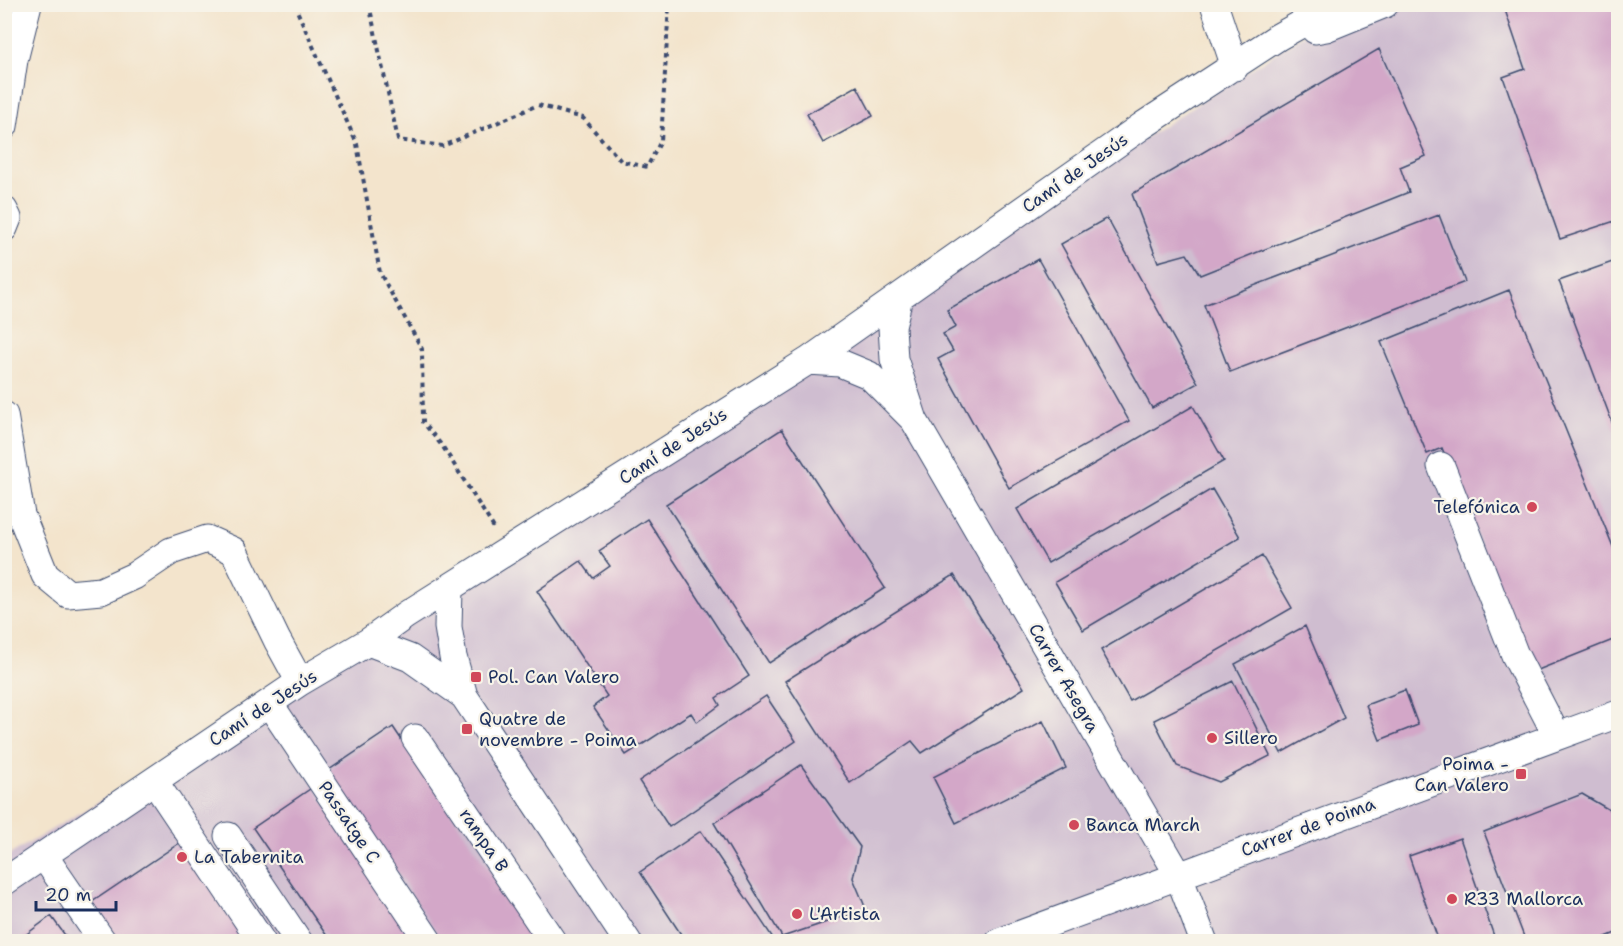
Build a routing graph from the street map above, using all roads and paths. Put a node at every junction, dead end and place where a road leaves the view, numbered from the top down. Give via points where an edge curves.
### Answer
1 (28, 4) edge
2 (294, 4) edge
3 (369, 4) edge
4 (669, 4) edge
5 (1214, 4) edge
6 (1337, 4) edge
7 (1385, 4) edge
8 (1278, 37) junction
9 (1234, 67) junction
10 (4, 126) edge
11 (4, 210) edge
12 (4, 228) edge
13 (899, 297) junction
14 (808, 360) junction
15 (4, 415) edge
16 (914, 420) junction
17 (1441, 466) dead end
18 (508, 552) junction
19 (449, 589) junction
20 (368, 642) junction
21 (300, 682) junction
22 (464, 696) junction
23 (269, 703) junction
24 (1618, 714) edge
25 (1557, 736) junction
26 (415, 738) dead end
27 (154, 781) junction
28 (228, 836) dead end
29 (44, 856) junction
30 (1179, 874) junction
31 (4, 882) edge
32 (103, 942) edge
33 (262, 942) edge
34 (299, 942) edge
35 (429, 942) edge
36 (553, 942) edge
37 (627, 942) edge
38 (999, 942) edge
39 (1204, 942) edge

1 - 10 street
2 - 18 path via 357,144 380,273 422,349 423,422 443,447
3 - 4 path via 399,140 443,146 538,105 583,118 621,161 647,168 661,141
5 - 9 street
6 - 8 street, Camí de Jesús
7 - 8 street via 1326,28
8 - 9 street, Camí de Jesús
9 - 13 street, Camí de Jesús via 1142,126
11 - 12 street via 8,218
13 - 14 street, Camí de Jesús
13 - 16 street via 892,327 894,359
14 - 16 street via 840,363 869,375
14 - 18 street, Camí de Jesús
15 - 21 street via 21,515 45,575 68,594 101,591 134,576 171,551 207,539 234,551
16 - 30 street, Carrer Asegra
17 - 25 street via 1515,655
18 - 19 street, Camí de Jesús
19 - 20 street, Camí de Jesús
19 - 22 street via 448,627
20 - 21 street, Camí de Jesús
20 - 22 street via 410,658
21 - 23 street, Camí de Jesús
22 - 37 street
23 - 27 street, Camí de Jesús
23 - 35 street, Passatge C
24 - 25 street, Carrer de Poima
25 - 30 street, Carrer de Poima
26 - 36 street, rampa B
27 - 29 street, Camí de Jesús
27 - 33 street
28 - 34 street
29 - 31 street, Camí de Jesús
29 - 32 street
30 - 38 street, Carrer de Poima
30 - 39 street, Carrer Asegra

